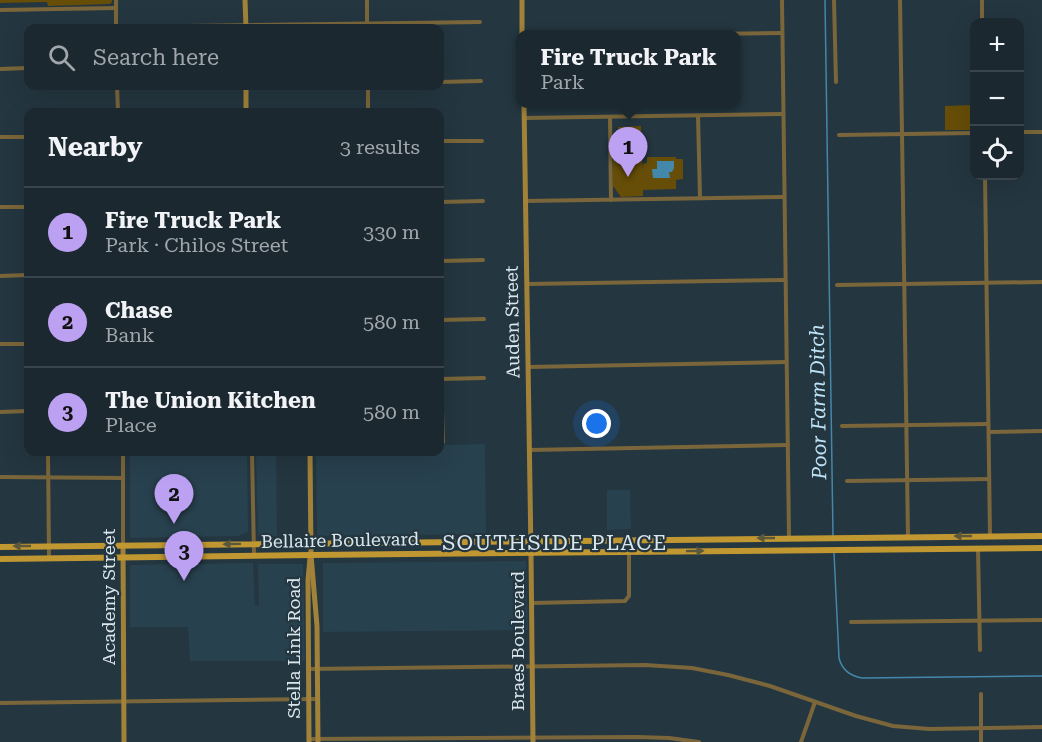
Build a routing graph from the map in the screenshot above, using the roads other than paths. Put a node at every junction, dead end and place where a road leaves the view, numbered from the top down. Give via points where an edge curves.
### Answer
1 (116, 0) edge
2 (245, 0) edge
3 (367, 0) edge
4 (522, 0) edge
5 (782, 0) edge
6 (834, 0) edge
7 (900, 0) edge
8 (982, 0) edge
9 (116, 8) junction
10 (0, 10) edge
11 (982, 18) edge
12 (480, 22) dead end
13 (116, 24) edge
14 (246, 24) edge
15 (367, 24) edge
16 (424, 24) edge
17 (522, 30) edge
18 (782, 33) junction
19 (741, 34) edge
20 (24, 68) edge
21 (0, 69) edge
22 (481, 81) dead end
23 (444, 82) edge
24 (836, 82) dead end
25 (117, 90) edge
26 (246, 90) edge
27 (368, 90) edge
28 (118, 108) edge
29 (246, 108) edge
30 (368, 108) edge
31 (524, 108) edge
32 (782, 114) junction
33 (698, 116) junction
34 (610, 117) junction
35 (524, 118) junction
36 (1024, 132) edge
37 (1042, 132) edge
38 (970, 133) edge
39 (902, 134) junction
40 (839, 135) dead end
41 (0, 137) edge
42 (24, 137) edge
43 (444, 141) edge
44 (482, 141) dead end
45 (985, 180) edge
46 (783, 197) junction
47 (700, 198) junction
48 (611, 200) junction
49 (483, 201) dead end
50 (525, 201) junction
51 (444, 202) edge
52 (0, 207) edge
53 (24, 207) edge
54 (483, 260) dead end
55 (444, 261) edge
56 (24, 275) edge
57 (0, 276) edge
58 (785, 280) junction
59 (1042, 282) edge
60 (986, 283) junction
61 (527, 284) junction
62 (904, 284) junction
63 (837, 285) dead end
64 (444, 320) edge
65 (484, 320) dead end
66 (0, 344) edge
67 (24, 344) edge
68 (786, 362) junction
69 (528, 366) junction
70 (484, 378) dead end
71 (444, 379) edge
72 (24, 411) edge
73 (0, 412) edge
74 (988, 424) junction
75 (907, 425) junction
76 (842, 426) dead end
77 (1042, 431) edge
78 (988, 432) junction
79 (788, 445) junction
80 (530, 450) junction
81 (48, 456) edge
82 (123, 456) edge
83 (252, 456) edge
84 (310, 456) edge
85 (0, 477) edge
86 (48, 477) junction
87 (123, 478) junction
88 (989, 479) junction
89 (847, 481) dead end
90 (907, 481) junction
91 (990, 536) junction
92 (1042, 536) edge
93 (789, 537) junction
94 (908, 537) junction
95 (725, 538) junction
96 (649, 539) junction
97 (531, 541) junction
98 (446, 542) junction
99 (367, 543) junction
100 (254, 544) junction
101 (311, 544) junction
102 (123, 545) junction
103 (49, 546) junction
104 (0, 547) edge
105 (1042, 548) edge
106 (914, 549) junction
107 (978, 549) junction
108 (725, 551) junction
109 (789, 551) junction
110 (629, 552) junction
111 (650, 552) junction
112 (447, 553) junction
113 (531, 553) junction
114 (367, 554) junction
115 (254, 555) junction
116 (311, 555) junction
117 (50, 558) junction
118 (123, 558) junction
119 (0, 559) edge
120 (532, 603) junction
121 (1042, 620) edge
122 (980, 621) junction
123 (851, 622) dead end
124 (308, 627) junction
125 (317, 627) junction
126 (980, 650) dead end
127 (532, 667) junction
128 (317, 668) junction
129 (308, 669) junction
130 (981, 694) dead end
131 (317, 699) junction
132 (309, 700) junction
133 (124, 702) junction
134 (815, 702) junction
135 (0, 703) edge
136 (1042, 727) edge
137 (982, 728) junction
138 (318, 740) edge
139 (533, 740) edge
140 (309, 741) edge
141 (124, 742) edge
142 (699, 742) edge
143 (801, 742) edge
144 (981, 742) edge

1 - 9 street
2 - 14 street
3 - 15 street
4 - 17 street
5 - 18 street
6 - 24 street
7 - 39 street
8 - 11 street
9 - 10 street
9 - 13 street
12 - 16 street
18 - 19 street
18 - 32 street
20 - 21 street
22 - 23 street
25 - 28 street
26 - 29 street
27 - 30 street
31 - 35 street, Auden Street
32 - 33 street
32 - 46 street
33 - 34 street
33 - 47 street
34 - 35 street
34 - 48 street
35 - 50 street, Auden Street
36 - 37 street
38 - 39 street
39 - 40 street
39 - 62 street
41 - 42 street
43 - 44 street
45 - 60 street
46 - 47 street
46 - 58 street
47 - 48 street
48 - 50 street
49 - 51 street
50 - 61 street, Auden Street
52 - 53 street
54 - 55 street
56 - 57 street
58 - 61 street
58 - 68 street
59 - 60 street
60 - 62 street
60 - 74 street
61 - 69 street, Auden Street
62 - 63 street
62 - 75 street
64 - 65 street
66 - 67 street
68 - 69 street
68 - 79 street
69 - 80 street, Auden Street
70 - 71 street
72 - 73 street
74 - 75 street
74 - 78 street
75 - 76 street
75 - 90 street
77 - 78 street
78 - 88 street
79 - 80 street
79 - 93 street
80 - 97 street, Auden Street
81 - 86 street
82 - 87 street, Academy Street
83 - 100 street
84 - 101 street, Stella Link Road
85 - 86 street
86 - 87 street
86 - 103 street
87 - 102 street, Academy Street
88 - 90 street
88 - 91 street
89 - 90 street
90 - 94 street
91 - 92 main road, Bellaire Boulevard
91 -> 94 main road, Bellaire Boulevard
91 - 107 main road
93 - 94 main road, Bellaire Boulevard
93 -> 95 main road, Bellaire Boulevard
93 - 109 main road
94 - 106 main road
95 - 96 main road, Bellaire Boulevard
95 - 108 main road
96 - 97 main road, Bellaire Boulevard
96 - 111 main road
97 - 98 main road, Bellaire Boulevard
97 - 113 street, Braes Boulevard
98 - 99 main road, Bellaire Boulevard
98 - 112 main road
99 - 101 main road, Bellaire Boulevard
99 - 114 main road
100 - 101 main road, Bellaire Boulevard
100 -> 102 main road, Bellaire Boulevard
100 - 115 street
101 - 116 street, Stella Link Road
102 - 103 main road, Bellaire Boulevard
102 - 118 street, Academy Street
103 -> 104 main road, Bellaire Boulevard
103 - 117 street
105 - 107 main road, Bellaire Boulevard
106 - 107 main road, Bellaire Boulevard
106 - 109 main road, Bellaire Boulevard
107 - 122 street
108 - 109 main road, Bellaire Boulevard
111 -> 108 main road, Bellaire Boulevard
110 - 111 main road, Bellaire Boulevard
110 - 113 main road, Bellaire Boulevard
110 - 120 street via 629,596 625,601
112 - 113 main road, Bellaire Boulevard
112 - 114 main road, Bellaire Boulevard
113 - 120 street, Braes Boulevard
114 - 116 main road, Bellaire Boulevard
115 - 116 main road, Bellaire Boulevard
115 - 118 main road, Bellaire Boulevard
116 - 124 street, Stella Link Road
116 - 125 street, Stella Link Road
117 - 118 main road, Bellaire Boulevard
117 - 119 main road, Bellaire Boulevard
118 - 133 street, Academy Street
120 - 127 street, Braes Boulevard
121 - 122 street
122 - 123 street
122 - 126 street
124 - 125 street
124 - 129 street, Stella Link Road
125 - 128 street, Stella Link Road
127 - 128 street
127 - 134 street via 692,668 770,686
127 - 139 street, Braes Boulevard
128 - 129 street
128 - 131 street, Stella Link Road
129 - 132 street, Stella Link Road
130 - 137 street
131 - 132 street
131 - 138 street, Stella Link Road
132 - 133 street
132 - 140 street, Stella Link Road
133 - 135 street
133 - 141 street, Academy Street
134 - 137 street via 893,726
134 - 143 street
136 - 137 street
137 - 144 street
138 - 139 street
138 - 140 street
139 - 142 street via 637,737

